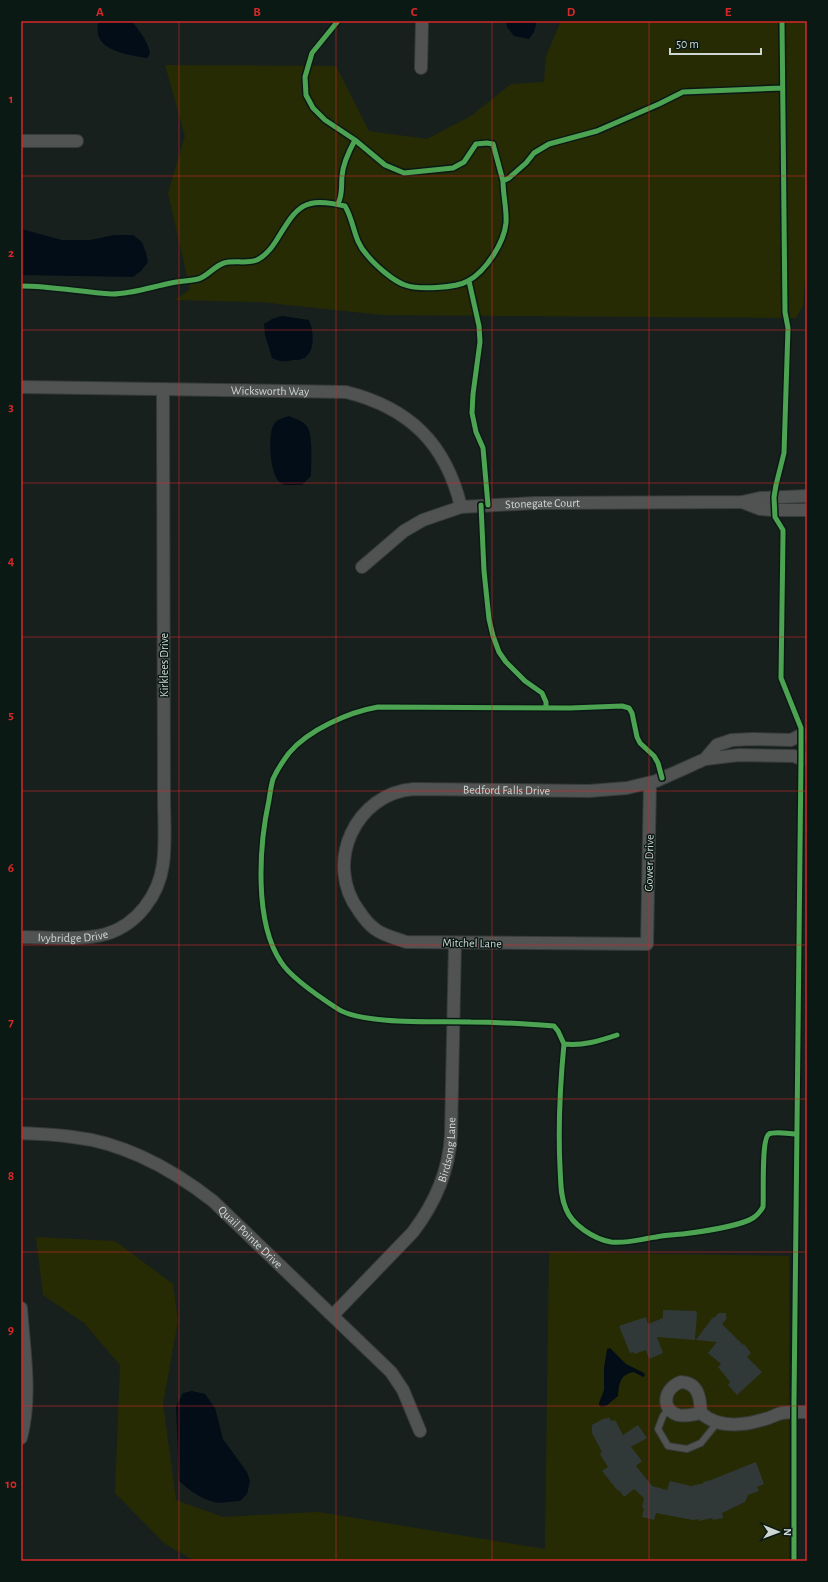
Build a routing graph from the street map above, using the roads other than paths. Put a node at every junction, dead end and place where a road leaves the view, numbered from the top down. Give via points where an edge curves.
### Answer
1 (422, 21) edge
2 (421, 68) dead end
3 (77, 141) dead end
4 (21, 142) edge
5 (21, 387) edge
6 (163, 390) junction
7 (807, 496) edge
8 (742, 502) junction
9 (461, 507) junction
10 (807, 510) edge
11 (362, 567) dead end
12 (807, 736) edge
13 (705, 759) junction
14 (807, 759) edge
15 (650, 783) junction
16 (343, 863) joint
17 (123, 926) joint
18 (21, 937) edge
19 (455, 943) junction
20 (647, 944) joint
21 (21, 1133) edge
22 (21, 1308) edge
23 (333, 1315) junction
24 (669, 1408) junction
25 (807, 1412) edge
26 (701, 1413) junction
27 (717, 1423) junction
28 (420, 1431) dead end
29 (21, 1438) edge

1 - 2 street
3 - 4 street
5 - 6 street, Wicksworth Way
6 - 9 street, Wicksworth Way via 346,392 363,396 399,413 427,436 447,464
6 - 17 street, Kirklees Drive via 164,863 153,896 137,916
7 - 8 street, Stonegate Court via 760,498
8 - 9 street, Stonegate Court via 535,503
8 - 10 street, Stonegate Court via 760,509
9 - 11 street, Stonegate Court via 423,520 404,531
12 - 13 street, Bedford Falls Drive via 801,735 791,740 732,740 718,745
13 - 14 street, Bedford Falls Drive via 739,755 794,756
13 - 15 street, Bedford Falls Drive
15 - 16 street, Bedford Falls Drive via 589,791 398,791 384,797 356,824 345,848
15 - 20 street, Gower Drive
16 - 19 street, Mitchel Lane via 349,892 355,906 375,930 406,942
17 - 18 street, Ivybridge Drive via 105,934
19 - 20 street, Mitchel Lane
19 - 23 street, Birdsong Lane via 451,1135 450,1150 440,1187 413,1232
21 - 23 street, Quail Pointe Drive via 93,1140 148,1158 173,1172 213,1201
22 - 29 street via 26,1412
23 - 28 street, Quail Pointe Drive via 394,1376 403,1390
24 - 26 street via 682,1416
24 - 26 street via 666,1397 671,1388 681,1382 692,1385 699,1394
24 - 27 lane via 658,1429 668,1446 687,1449 701,1443
25 - 27 street via 781,1413 741,1424
26 - 27 street

